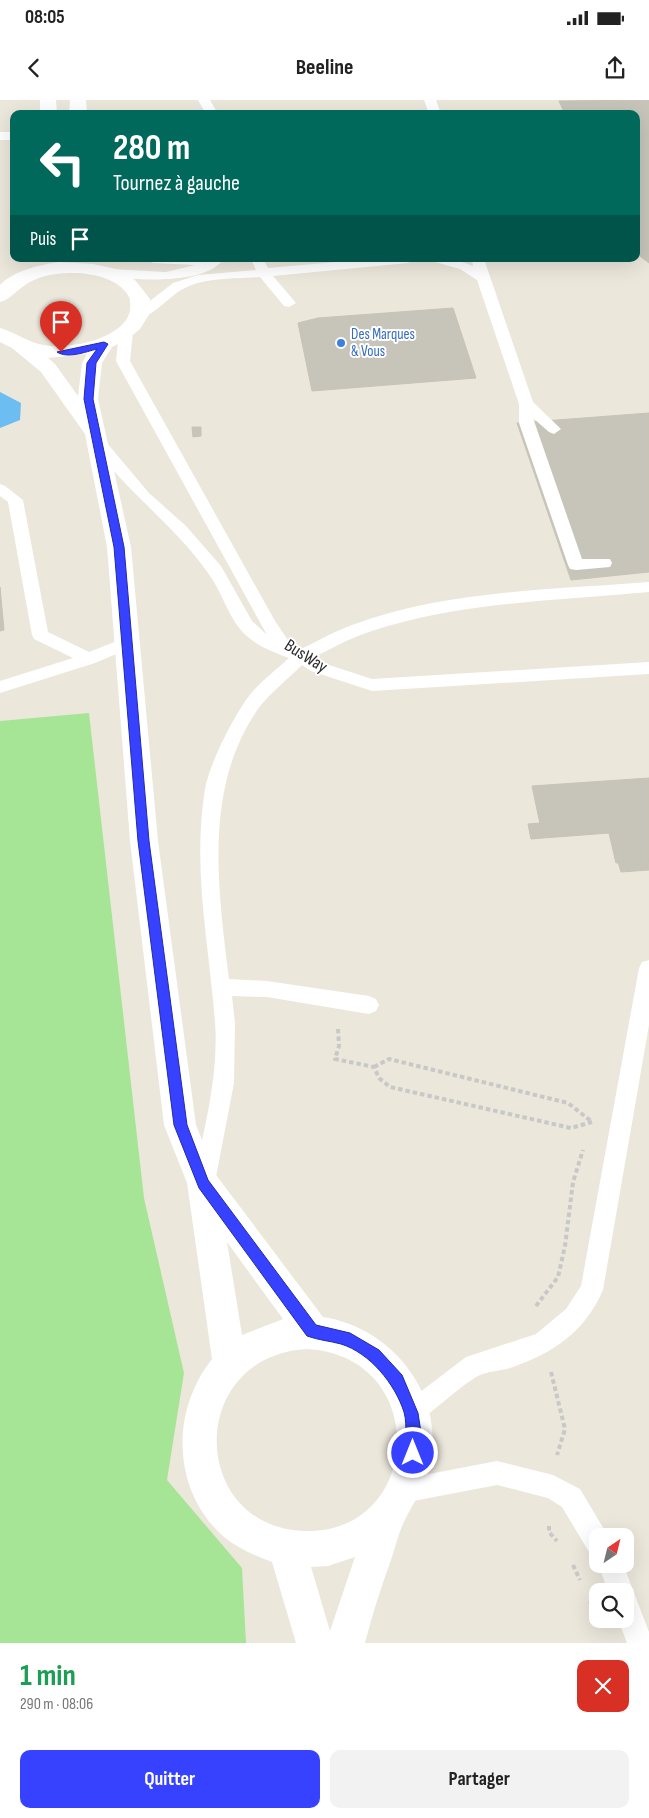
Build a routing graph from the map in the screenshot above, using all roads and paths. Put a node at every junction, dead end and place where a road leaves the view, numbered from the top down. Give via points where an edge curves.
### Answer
1 (29, 262) edge
2 (210, 262) edge
3 (258, 262) edge
4 (325, 262) edge
5 (378, 262) edge
6 (451, 262) edge
7 (479, 262) edge
8 (80, 263) edge
9 (348, 265) junction
10 (111, 273) junction
11 (264, 273) junction
12 (483, 278) junction
13 (3, 291) edge
14 (289, 302) dead end
15 (139, 315) junction
16 (126, 332) junction
17 (0, 334) edge
18 (104, 344) junction
19 (20, 346) junction
20 (526, 404) junction
21 (554, 428) dead end
22 (96, 439) junction
23 (0, 489) edge
24 (7, 500) edge
25 (604, 563) dead end
26 (649, 587) edge
27 (126, 644) junction
28 (300, 657) junction
29 (89, 660) junction
30 (649, 668) edge
31 (0, 687) edge
32 (649, 968) edge
33 (220, 988) junction
34 (313, 995) junction
35 (369, 1004) dead end
36 (374, 1067) junction
37 (592, 1121) junction
38 (590, 1130) dead end
39 (619, 1130) junction
40 (584, 1147) dead end
41 (203, 1184) junction
42 (312, 1331) junction
43 (544, 1343) junction
44 (230, 1365) junction
45 (411, 1413) junction
46 (553, 1487) junction
47 (395, 1503) junction
48 (589, 1528) edge
49 (561, 1546) dead end
50 (287, 1550) junction
51 (572, 1562) dead end
52 (584, 1587) dead end
53 (588, 1596) dead end
54 (634, 1627) edge
55 (601, 1631) dead end
56 (315, 1643) edge
57 (346, 1643) edge
58 (640, 1643) edge

1 - 13 street
2 - 10 lane via 177,275 158,278
3 - 11 lane
4 - 9 lane
5 - 9 lane
6 - 12 lane via 465,266
7 - 12 lane
8 - 10 street
8 - 13 street via 28,275
9 - 11 lane
10 - 15 street via 130,284 140,299
11 - 14 lane
11 - 15 lane via 198,279 174,289
12 - 20 lane
15 - 16 street
16 - 18 street
16 - 28 lane, BusWay via 123,362 268,624 284,647
17 - 19 street
18 - 19 street via 76,352 47,352
18 - 22 street via 92,363 90,374 88,399
19 - 22 street via 48,368
20 - 21 lane
20 - 25 lane via 526,423 576,565
22 - 27 street via 119,547
22 - 28 lane via 144,496 181,530 215,570 246,625 263,640
23 - 24 lane
24 - 29 lane via 40,635
26 - 28 lane via 470,604 409,614 358,629
27 - 29 lane
27 - 41 street via 144,841 180,1125
28 - 30 lane, BusWay via 317,668 372,685
28 - 33 lane via 253,703 234,735 214,787 211,901
29 - 31 lane
32 - 39 lane
33 - 34 lane via 267,989
33 - 41 lane via 225,1023 224,1083
34 - 35 lane
34 - 36 path via 311,1009 326,1014 338,1024 339,1046 335,1059
36 - 37 path via 389,1058 568,1103
36 - 37 path via 379,1078 390,1088 571,1128
37 - 38 path
37 - 39 path
39 - 43 lane via 592,1290 574,1317
40 - 43 path via 573,1182 558,1277 531,1311
41 - 42 street
41 - 44 street
42 - 44 street via 282,1334 254,1346
42 - 45 street via 345,1338 374,1355 397,1380
43 - 45 lane via 474,1365
43 - 46 path via 565,1429 558,1447
44 - 50 street via 211,1392 201,1424 200,1456 210,1489 229,1517 255,1538
45 - 47 street via 415,1439 412,1466
46 - 47 lane via 497,1472
46 - 48 lane via 571,1498
46 - 49 path via 549,1532
47 - 50 street via 351,1542 320,1550
47 - 57 street via 355,1609
50 - 56 street
51 - 52 path
53 - 55 path
54 - 58 lane

